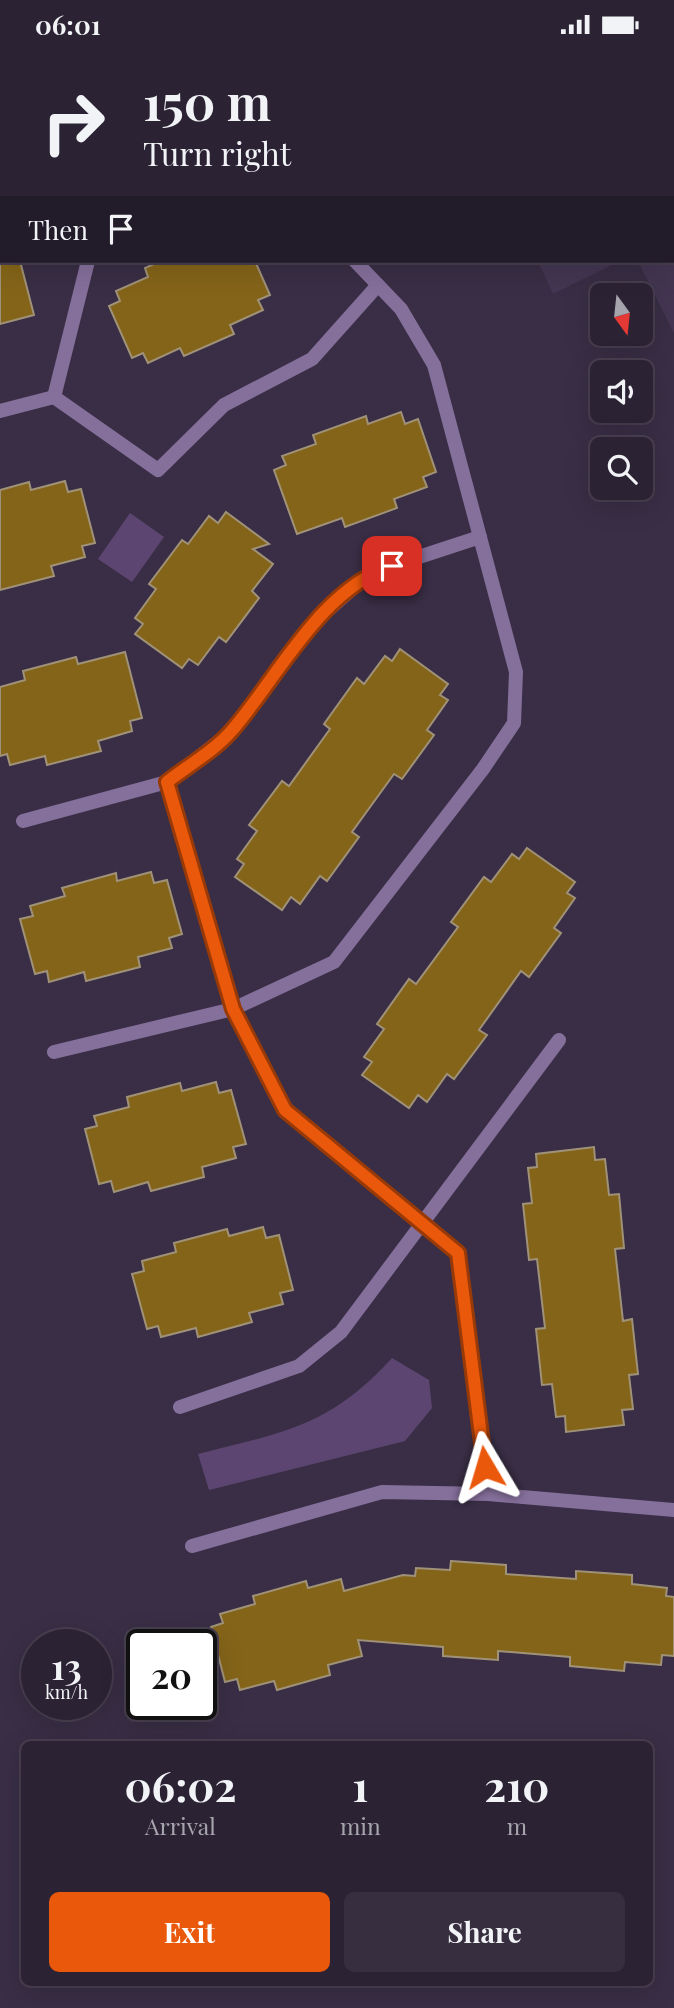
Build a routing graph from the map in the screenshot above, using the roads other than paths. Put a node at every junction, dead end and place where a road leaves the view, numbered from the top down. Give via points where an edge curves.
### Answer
1 (88, 263) edge
2 (357, 263) edge
3 (378, 285) junction
4 (54, 397) junction
5 (0, 411) edge
6 (480, 537) junction
7 (167, 782) junction
8 (23, 821) dead end
9 (233, 1009) junction
10 (559, 1040) dead end
11 (54, 1052) dead end
12 (423, 1220) junction
13 (180, 1407) dead end
14 (488, 1494) junction
15 (674, 1510) edge
16 (192, 1546) dead end

1 - 4 lane
2 - 3 lane
3 - 4 lane via 312,359 224,405 158,470
3 - 6 lane via 401,309 434,365
4 - 5 lane
6 - 7 lane via 370,573 308,628 232,730
6 - 9 lane via 516,672 514,723 334,962
7 - 8 lane
7 - 9 lane
9 - 11 lane
9 - 12 lane via 285,1110
10 - 12 lane
12 - 13 lane via 341,1332 299,1366
12 - 14 lane via 458,1253
14 - 15 lane
14 - 16 lane via 382,1492

